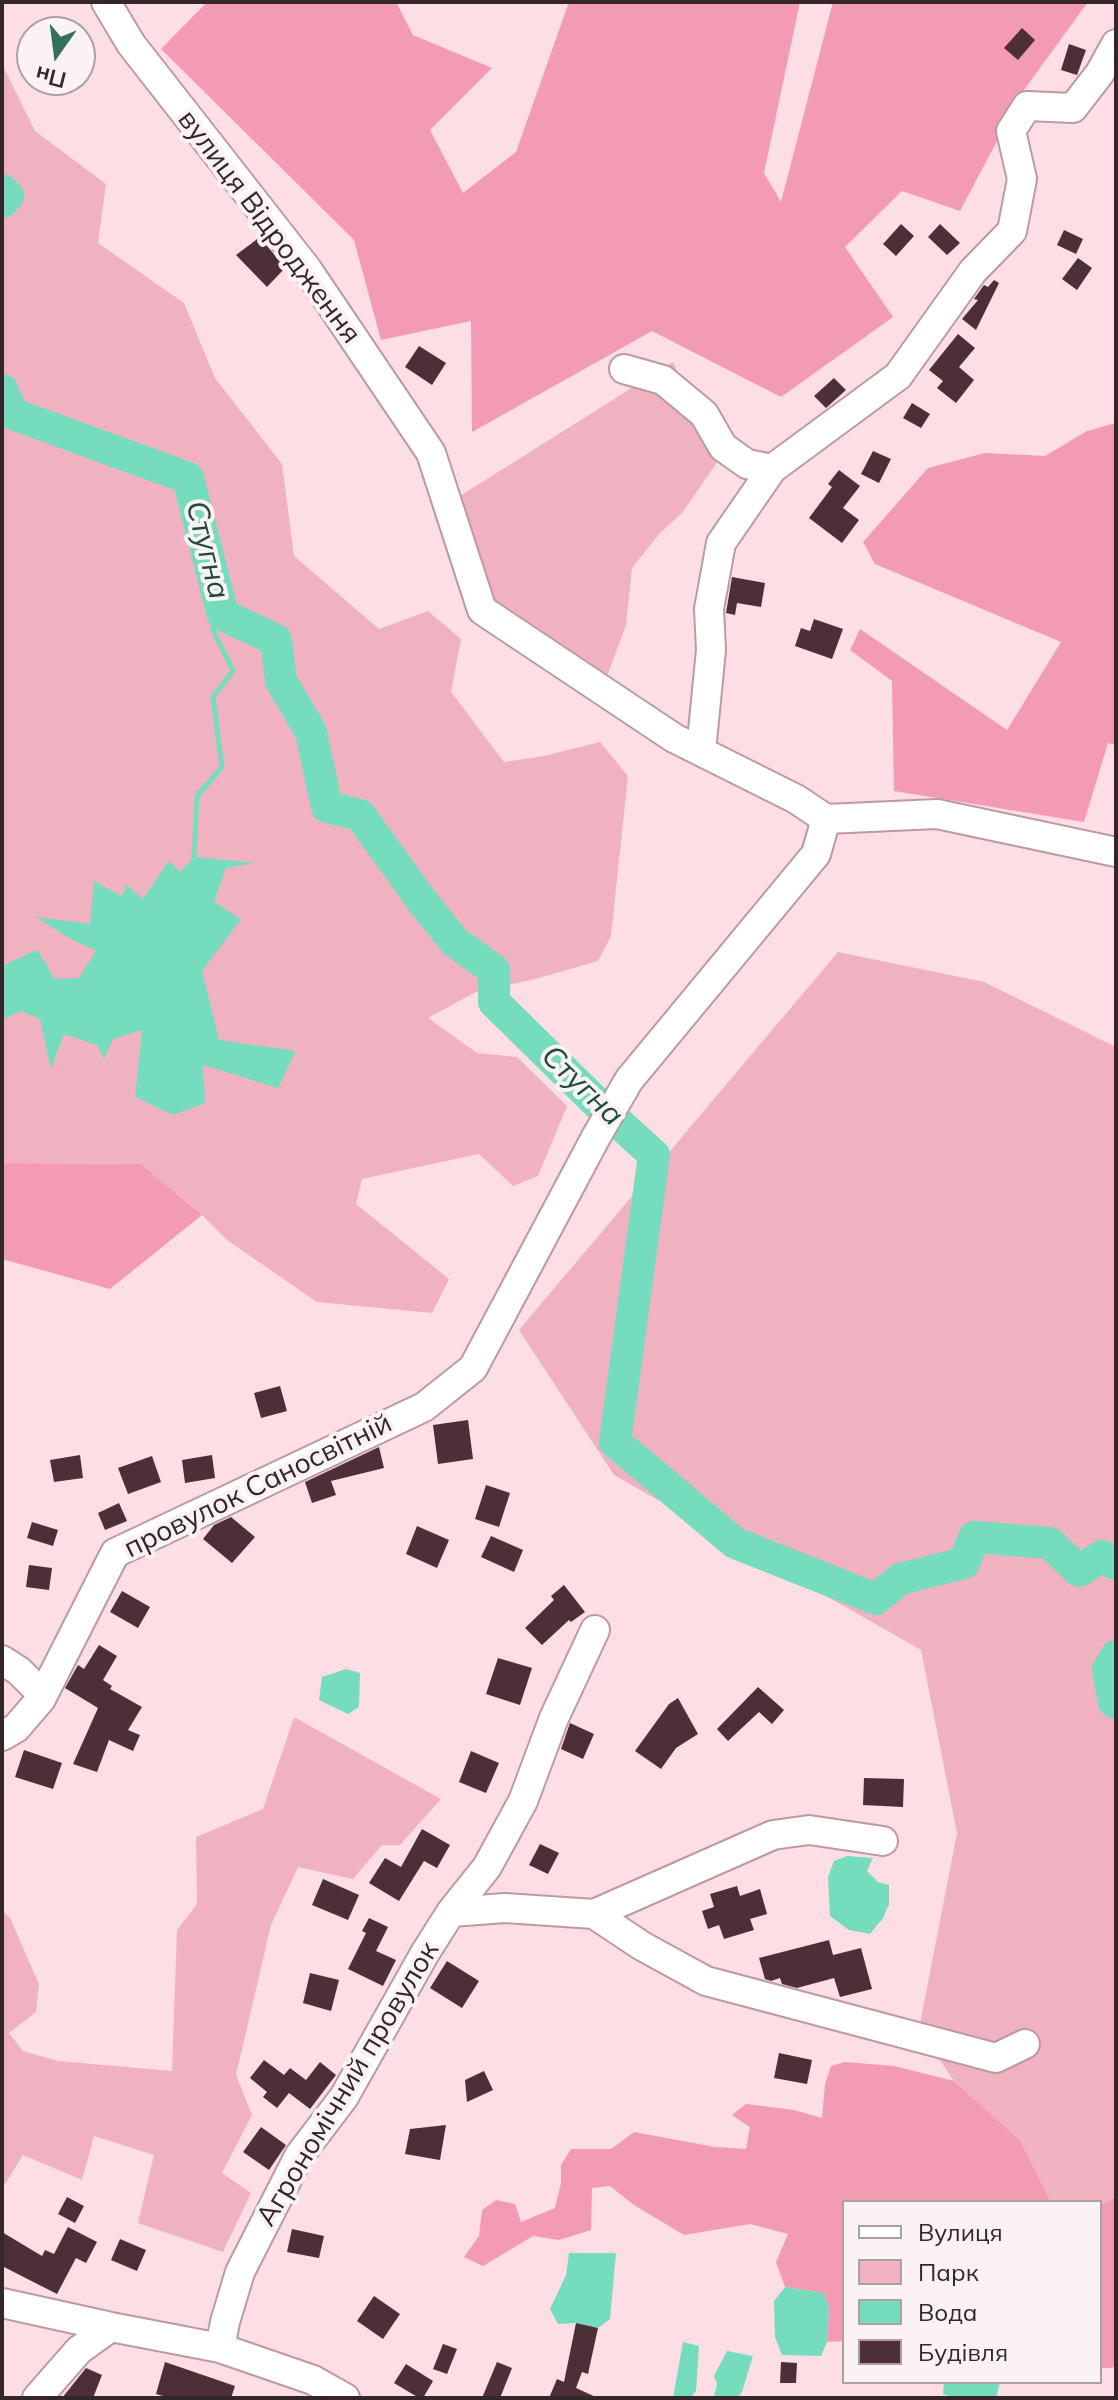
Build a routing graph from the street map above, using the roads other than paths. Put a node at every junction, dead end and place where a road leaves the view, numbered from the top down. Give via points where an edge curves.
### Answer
1 (106, 2) edge
2 (1116, 44) edge
3 (624, 369) dead end
4 (772, 469) junction
5 (701, 751) junction
6 (826, 819) junction
7 (1116, 852) edge
8 (595, 1630) dead end
9 (2, 1660) edge
10 (41, 1699) junction
11 (2, 1736) edge
12 (883, 1841) dead end
13 (451, 1912) junction
14 (594, 1914) junction
15 (1025, 2044) dead end
16 (2, 2303) edge
17 (111, 2327) junction
18 (220, 2348) junction
19 (37, 2398) edge
20 (345, 2398) edge

1 - 5 street, вулиця Відродження via 131,44 307,269 431,453 482,610
2 - 4 street via 1073,108 1027,106 1011,131 1022,179 1012,231 973,271 898,376
3 - 4 street via 663,380 704,414 723,447 747,464
4 - 5 street via 721,543 709,609 711,650
5 - 6 street, вулиця Відродження
6 - 7 street via 937,814
6 - 10 street, провулок Саносвітній via 816,854 629,1080 473,1368 424,1407 115,1553
8 - 13 street, Агрономічний провулок via 523,1801 487,1867
9 - 10 street via 19,1671
10 - 11 street, провулок Саносвітній
12 - 14 street, Агрономічний провулок via 809,1830 773,1835
13 - 14 street, Агрономічний провулок via 505,1908
13 - 18 street, Агрономічний провулок via 344,2097 299,2156 240,2272
14 - 15 street via 706,1981 996,2058
16 - 17 street
17 - 18 street
17 - 19 street via 79,2350
18 - 20 street via 313,2380

